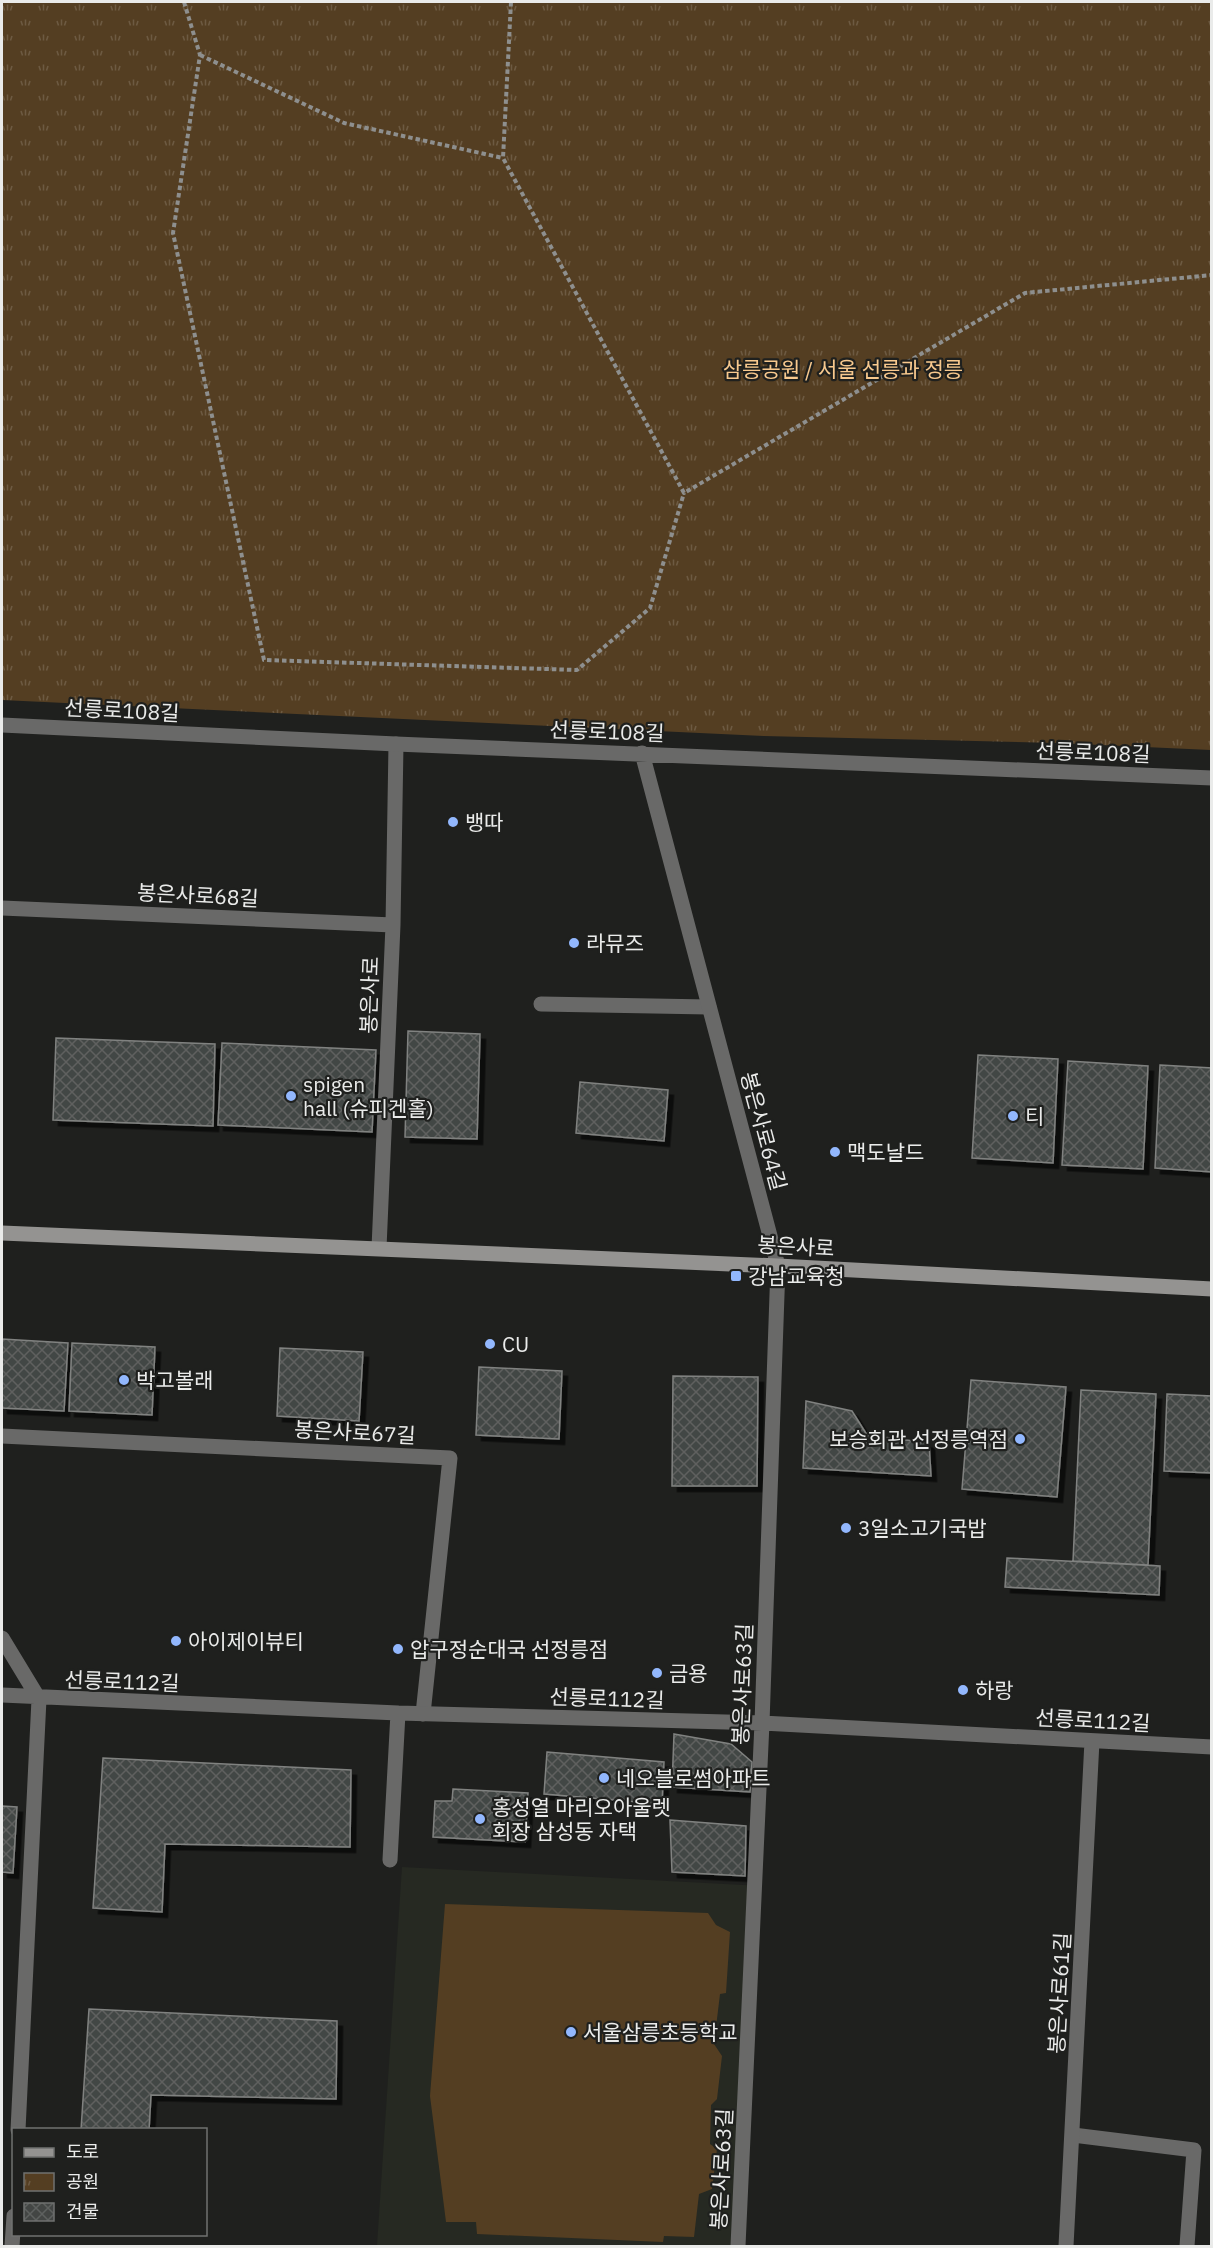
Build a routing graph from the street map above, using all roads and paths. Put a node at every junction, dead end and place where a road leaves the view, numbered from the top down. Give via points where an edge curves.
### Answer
1 (184, 2) edge
2 (511, 2) edge
3 (200, 55) junction
4 (503, 158) junction
5 (1212, 275) edge
6 (684, 493) junction
7 (2, 725) edge
8 (396, 744) junction
9 (642, 753) junction
10 (1212, 778) edge
11 (2, 908) edge
12 (393, 925) junction
13 (541, 1004) dead end
14 (710, 1007) junction
15 (2, 1233) edge
16 (379, 1248) junction
17 (778, 1266) junction
18 (1212, 1289) edge
19 (2, 1436) edge
20 (2, 1638) edge
21 (2, 1695) edge
22 (39, 1699) junction
23 (399, 1713) junction
24 (423, 1714) junction
25 (762, 1723) junction
26 (1092, 1741) junction
27 (1212, 1747) edge
28 (390, 1860) dead end
29 (18, 2128) edge
30 (1073, 2136) junction
31 (738, 2247) edge
32 (1066, 2247) edge
33 (1187, 2247) edge

1 - 3 path
2 - 4 path
3 - 4 path via 344,123
3 - 6 path via 172,233 264,660 577,670 650,608
4 - 6 path
5 - 6 path via 1025,293
7 - 8 street, 선릉로108길
8 - 9 street, 선릉로108길
8 - 12 street, 봉은사로
9 - 10 street, 선릉로108길
9 - 14 street, 봉은사로64길
11 - 12 street, 봉은사로68길
12 - 16 street, 봉은사로
13 - 14 street
14 - 17 street, 봉은사로64길
15 - 16 main road, 봉은사로
16 - 17 main road, 봉은사로
17 - 18 main road, 봉은사로
17 - 25 street, 봉은사로63길
19 - 24 street, 봉은사로67길 via 450,1458
20 - 22 street
21 - 22 street, 선릉로112길
22 - 23 street, 선릉로112길
22 - 29 street
23 - 24 street, 선릉로112길
23 - 28 street
24 - 25 street, 선릉로112길
25 - 26 street, 선릉로112길
25 - 31 street, 봉은사로63길
26 - 27 street, 선릉로112길
26 - 30 street, 봉은사로61길
30 - 32 street, 봉은사로61길
30 - 33 street via 1194,2150

